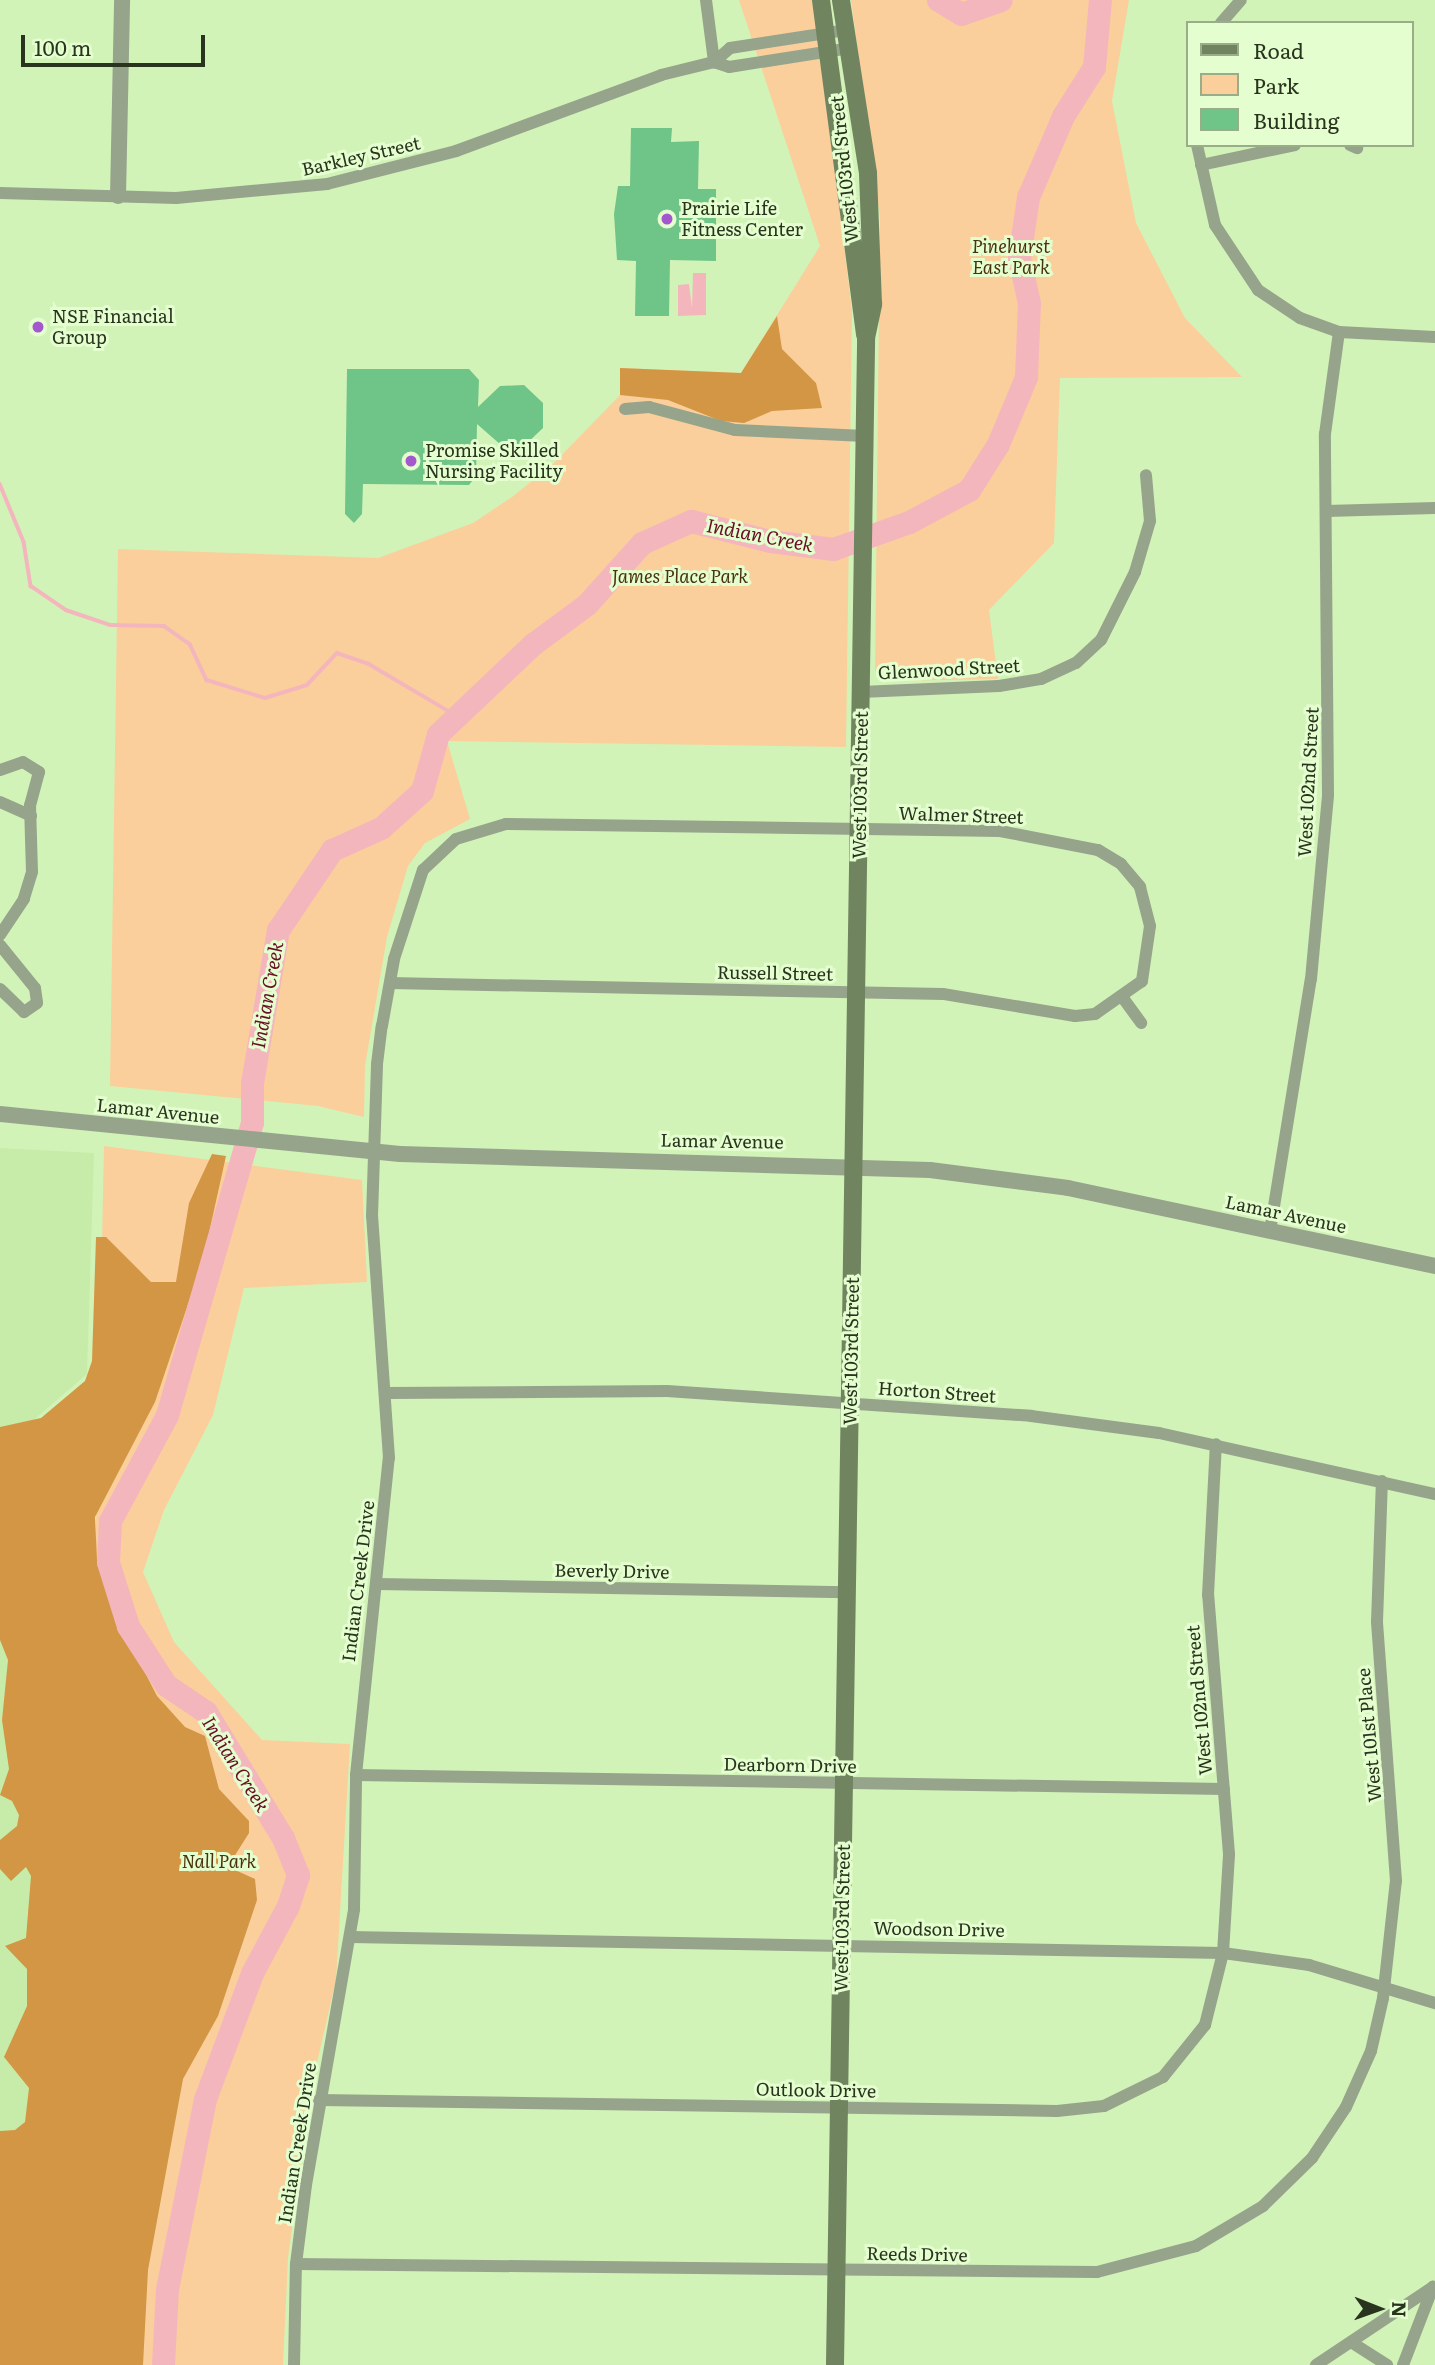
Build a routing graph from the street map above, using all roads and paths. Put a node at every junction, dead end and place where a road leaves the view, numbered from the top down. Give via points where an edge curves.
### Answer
1 (122, 0) edge
2 (706, 0) edge
3 (821, 0) edge
4 (841, 0) edge
5 (1241, 0) edge
6 (1223, 21) edge
7 (846, 30) junction
8 (828, 42) junction
9 (850, 48) junction
10 (714, 62) junction
11 (1197, 147) edge
12 (1286, 147) edge
13 (1201, 165) junction
14 (0, 193) edge
15 (118, 196) junction
16 (1339, 332) junction
17 (1435, 337) edge
18 (866, 338) junction
19 (625, 409) dead end
20 (865, 436) junction
21 (1146, 475) dead end
22 (1435, 508) edge
23 (1326, 511) junction
24 (861, 692) junction
25 (0, 771) edge
26 (0, 802) edge
27 (31, 816) junction
28 (859, 829) junction
29 (475, 830) joint
30 (0, 935) edge
31 (0, 945) edge
32 (390, 983) junction
33 (0, 989) edge
34 (856, 992) junction
35 (1123, 998) junction
36 (1141, 1023) dead end
37 (0, 1114) edge
38 (371, 1152) junction
39 (854, 1164) junction
40 (1270, 1231) junction
41 (1435, 1266) edge
42 (388, 1393) junction
43 (850, 1404) junction
44 (1216, 1444) junction
45 (1382, 1481) junction
46 (1435, 1494) edge
47 (377, 1584) junction
48 (846, 1592) junction
49 (356, 1775) junction
50 (844, 1783) junction
51 (1224, 1789) junction
52 (351, 1937) junction
53 (842, 1945) junction
54 (1223, 1953) junction
55 (1385, 1985) junction
56 (1435, 2003) edge
57 (319, 2100) junction
58 (839, 2108) junction
59 (296, 2264) junction
60 (836, 2271) junction
61 (1434, 2285) edge
62 (1351, 2342) junction
63 (294, 2365) edge
64 (835, 2365) edge
65 (1316, 2365) edge
66 (1387, 2365) edge
67 (1403, 2365) edge

1 - 15 street
2 - 10 street
3 - 8 main road, West 103rd Street
4 - 7 main road
5 - 6 street
7 - 8 street, Barkley Street
7 - 9 main road, West 103rd Street
8 - 9 street, Barkley Street
8 - 10 street, Barkley Street via 729,67
8 - 10 street, Barkley Street via 730,48
8 - 18 main road, West 103rd Street via 857,304
9 - 18 main road, West 103rd Street via 872,228 873,304
10 - 15 street, Barkley Street via 372,175 271,192
11 - 13 street
12 - 13 street
13 - 16 street via 1215,225 1245,277 1279,306
14 - 15 street, Barkley Street
16 - 17 street
16 - 23 street, West 102nd Street via 1325,434
18 - 20 main road, West 103rd Street
19 - 20 street via 649,407 735,430
20 - 24 main road, West 103rd Street
21 - 24 street, Glenwood Street via 1150,521 1135,572 1101,640 1076,663 1041,679 1009,685
22 - 23 street
23 - 40 street, West 102nd Street via 1330,670 1320,896
24 - 28 main road, West 103rd Street
25 - 27 street via 23,762 39,772
26 - 27 street
27 - 30 street via 29,886
28 - 29 street, Walmer Street via 506,824
28 - 34 main road, West 103rd Street
28 - 35 street, Walmer Street via 1023,834 1098,850 1121,864 1140,887 1150,926 1142,981
29 - 32 street, Indian Creek Drive via 440,851 423,870 406,911
31 - 33 street via 35,988 37,1003 24,1012
32 - 34 street, Russell Street
32 - 38 street, Indian Creek Drive
34 - 35 street, Russell Street via 943,994 1063,1016 1095,1014
34 - 39 main road, West 103rd Street
35 - 36 street
37 - 38 street, Lamar Avenue
38 - 39 street, Lamar Avenue
38 - 42 street, Indian Creek Drive
39 - 40 street, Lamar Avenue via 1068,1188
39 - 43 main road, West 103rd Street
40 - 41 street, Lamar Avenue
42 - 43 street, Horton Street via 555,1388
42 - 47 street, Indian Creek Drive via 389,1458
43 - 44 street, Horton Street via 1031,1416
43 - 48 main road, West 103rd Street
44 - 45 street, Horton Street
44 - 51 street, West 102nd Street via 1208,1595
45 - 46 street, Horton Street
45 - 55 street, West 101st Place via 1377,1622 1396,1881
47 - 48 street, Beverly Drive
47 - 49 street, Indian Creek Drive
48 - 50 main road, West 103rd Street
49 - 50 street, Dearborn Drive
49 - 52 street, Indian Creek Drive
50 - 51 street, Dearborn Drive
50 - 53 main road, West 103rd Street
51 - 54 street, West 102nd Street via 1229,1854
52 - 53 street, Woodson Drive
52 - 57 street, Indian Creek Drive
53 - 54 street, Woodson Drive
53 - 58 main road, West 103rd Street
54 - 55 street, Woodson Drive via 1309,1965
54 - 58 street, Outlook Drive via 1216,2000 1197,2038 1163,2077 1127,2098 1083,2110
55 - 56 street, Woodson Drive
55 - 60 street, Reeds Drive via 1362,2074 1328,2136 1287,2184 1228,2230 1162,2259 1097,2273
57 - 58 street, Outlook Drive
57 - 59 street, Indian Creek Drive
58 - 60 main road, West 103rd Street
59 - 60 street, Reeds Drive
59 - 63 street, Indian Creek Drive
60 - 64 main road, West 103rd Street
61 - 62 street
61 - 67 street
62 - 65 street
62 - 66 street

